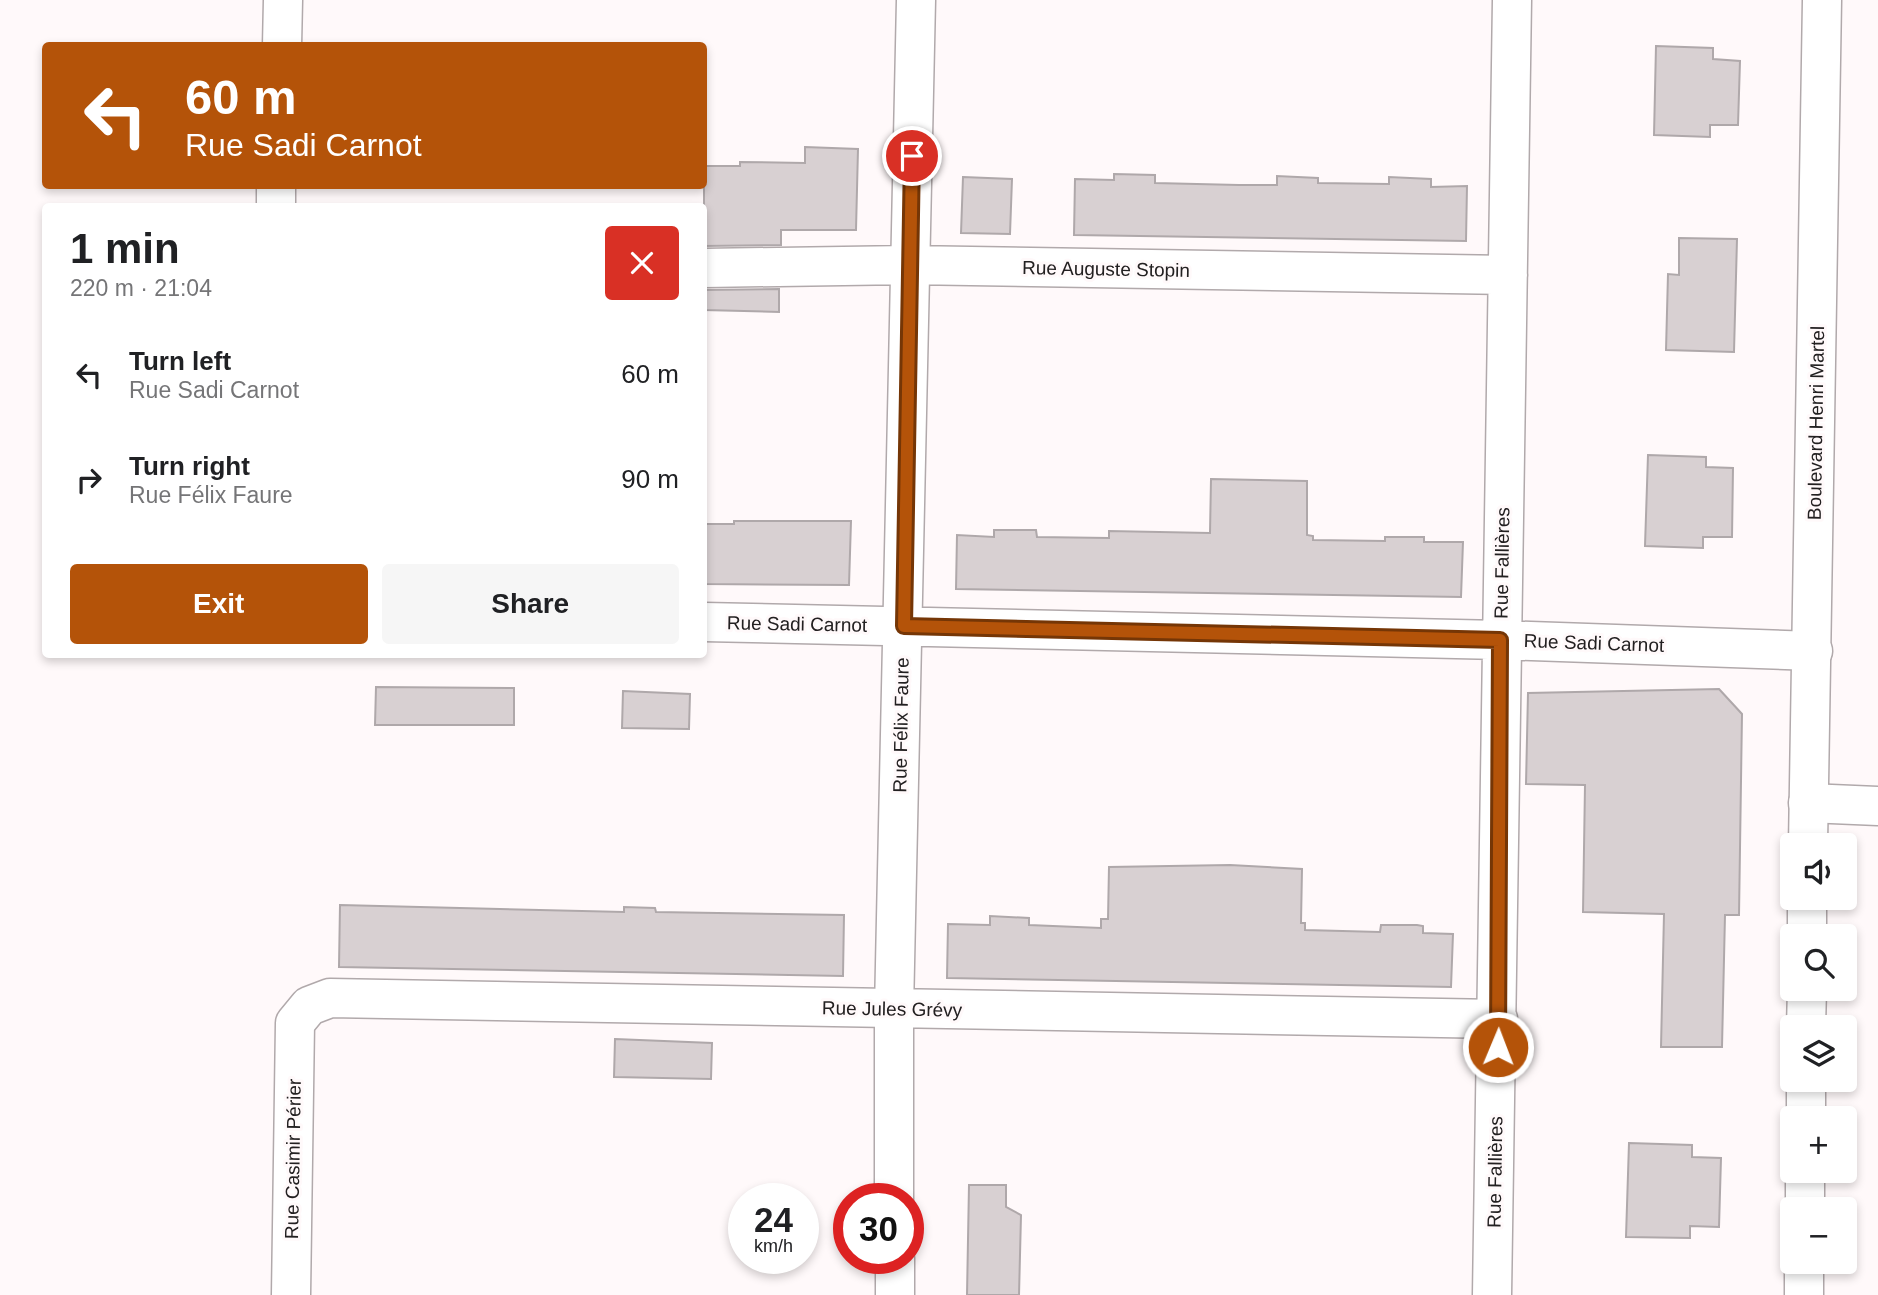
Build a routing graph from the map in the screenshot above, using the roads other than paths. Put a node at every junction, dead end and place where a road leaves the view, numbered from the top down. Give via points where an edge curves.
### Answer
1 (284, 0) edge
2 (916, 0) edge
3 (1512, 0) edge
4 (1822, 0) edge
5 (282, 42) edge
6 (908, 265) junction
7 (707, 268) edge
8 (1508, 275) junction
9 (707, 622) edge
10 (904, 626) junction
11 (1500, 640) junction
12 (1813, 651) junction
13 (1808, 803) junction
14 (1878, 806) edge
15 (1808, 833) edge
16 (894, 1010) junction
17 (1498, 1019) junction
18 (295, 1023) joint
19 (894, 1183) edge
20 (895, 1274) edge
21 (1804, 1274) edge
22 (290, 1295) edge
23 (895, 1295) edge
24 (1492, 1295) edge
25 (1804, 1295) edge

1 - 5 street
2 - 6 street, Rue Félix Faure
3 - 8 street, Rue Fallières
4 - 12 street, Boulevard Henri Martel
6 - 7 street, Rue Auguste Stopin
6 - 8 street, Rue Auguste Stopin
6 - 10 street, Rue Félix Faure
8 - 11 street, Rue Fallières
9 - 10 street, Rue Sadi Carnot
10 - 11 street, Rue Sadi Carnot
10 - 16 street, Rue Félix Faure
11 - 12 street, Rue Sadi Carnot
11 - 17 street, Rue Fallières
12 - 13 street, Boulevard Henri Martel
13 - 14 street
13 - 15 street, Boulevard Henri Martel
16 - 17 street, Rue Jules Grévy
16 - 18 street, Rue Jules Grévy via 330,998 309,1006
16 - 19 street, Rue Félix Faure
17 - 24 street, Rue Fallières
18 - 22 street, Rue Casimir Périer
20 - 23 street
21 - 25 street

